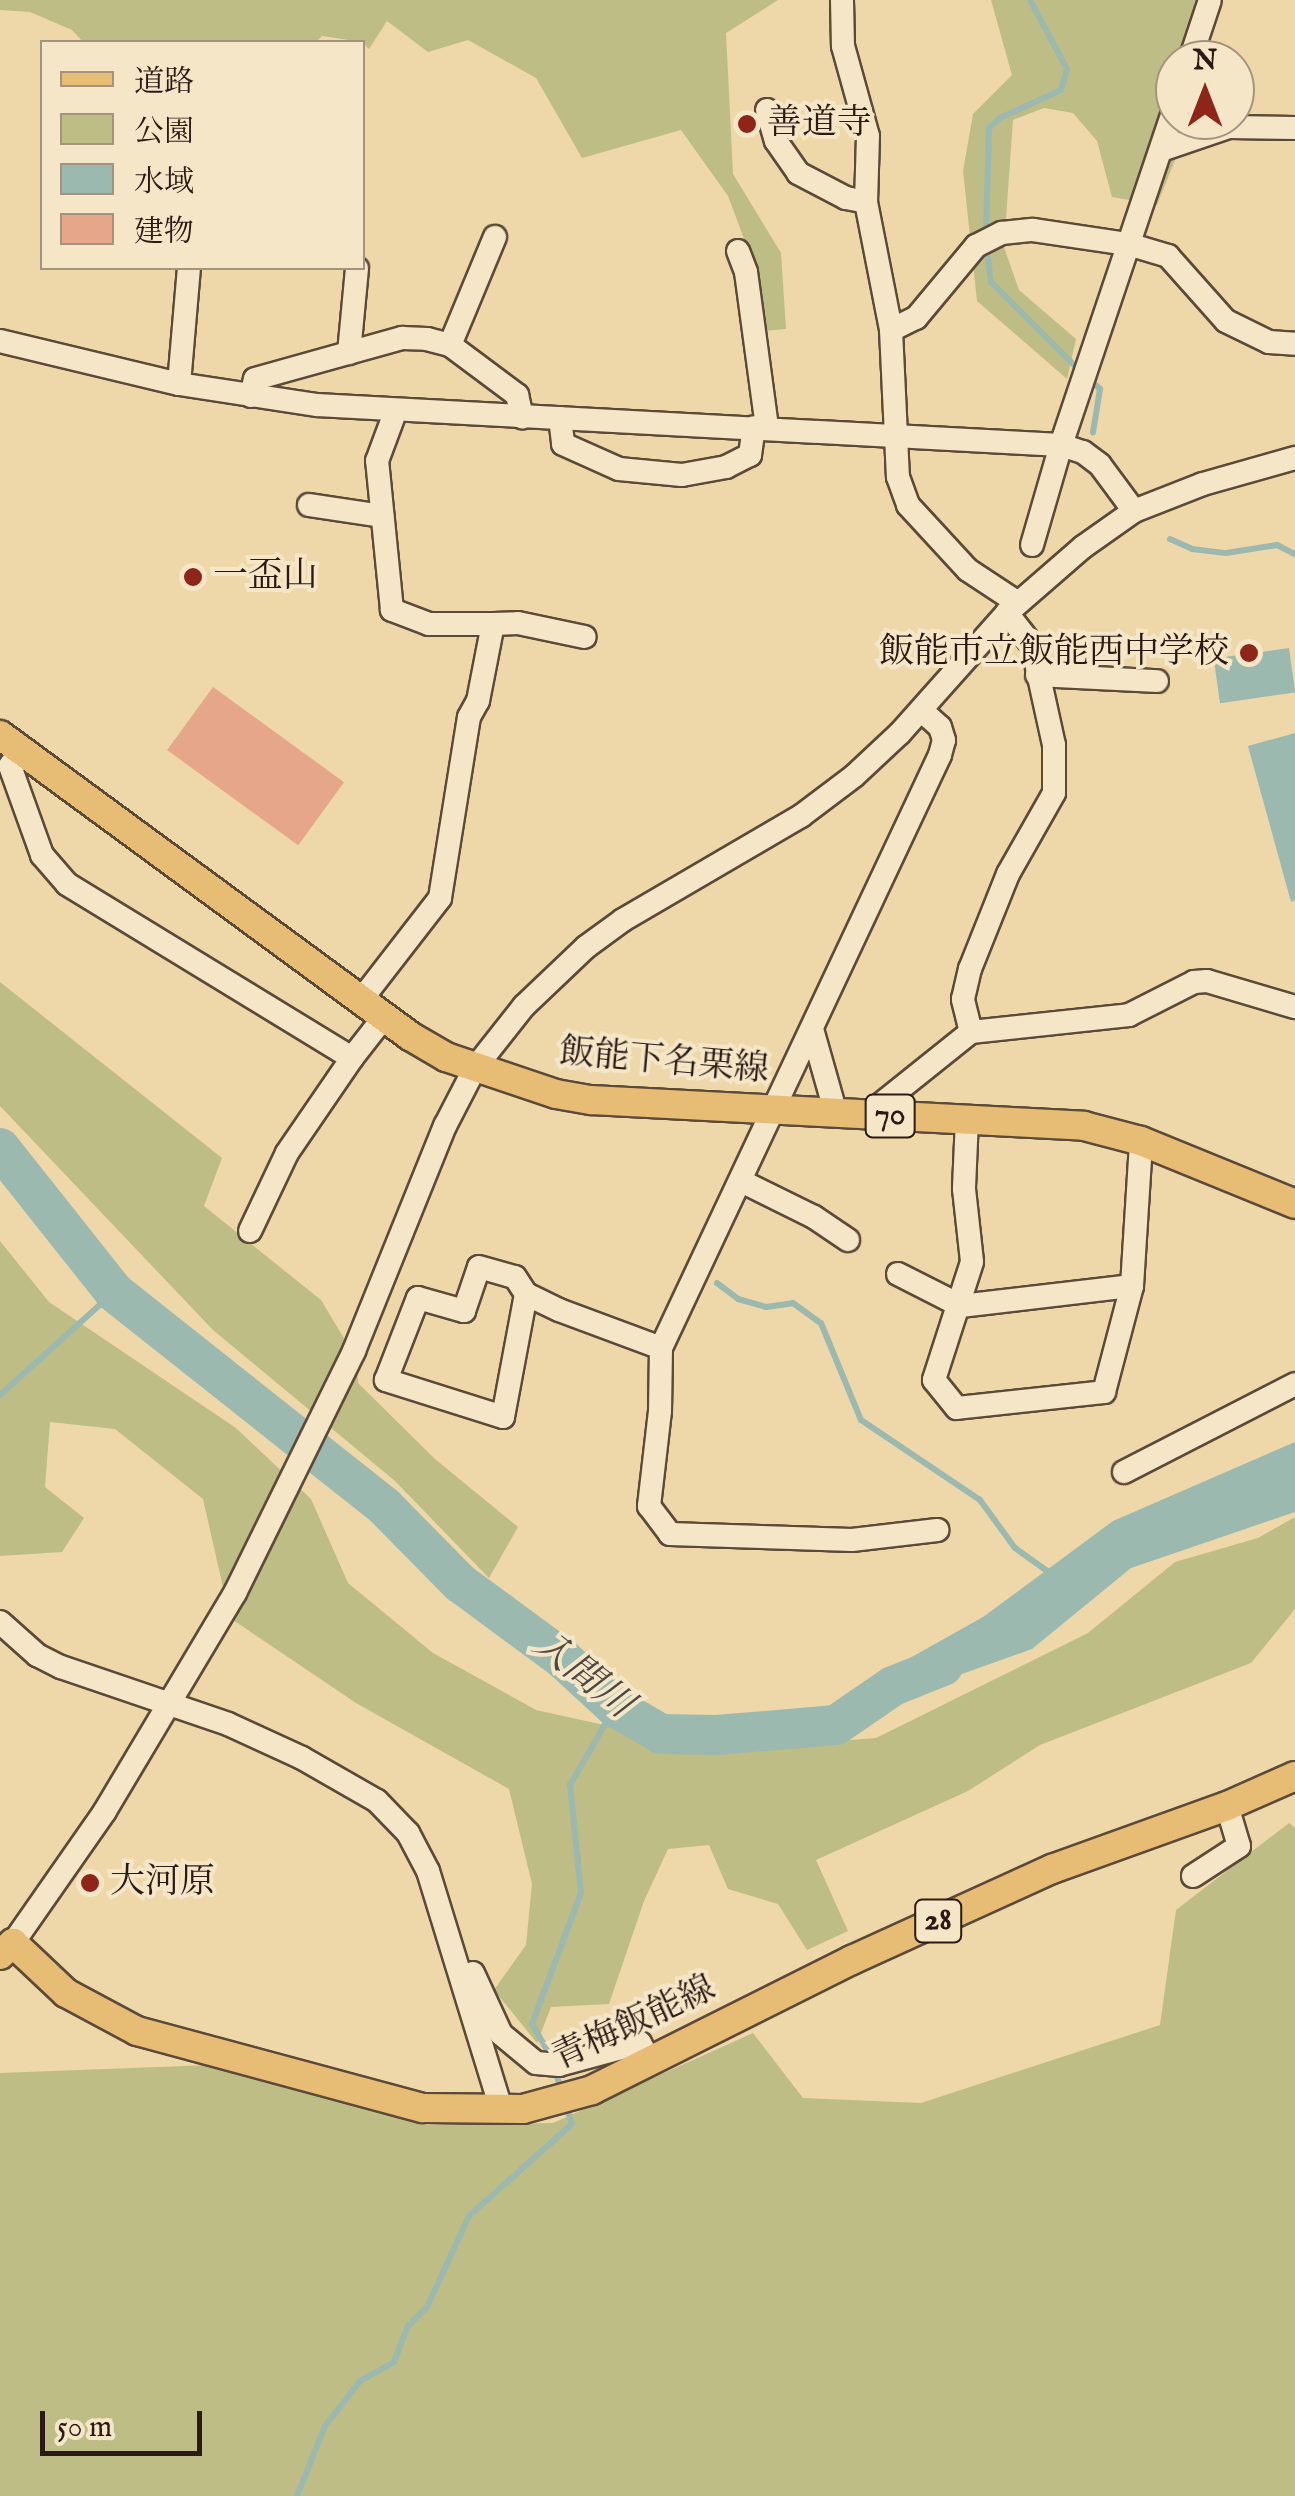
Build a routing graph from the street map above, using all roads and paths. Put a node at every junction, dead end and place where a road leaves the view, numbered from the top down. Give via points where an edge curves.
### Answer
1 (842, 0) edge
2 (1210, 0) edge
3 (1197, 40) edge
4 (767, 110) dead end
5 (1295, 128) edge
6 (1164, 140) edge
7 (1161, 150) junction
8 (866, 202) junction
9 (495, 237) dead end
10 (1128, 244) junction
11 (738, 251) dead end
12 (189, 270) edge
13 (357, 270) edge
14 (892, 330) junction
15 (0, 341) edge
16 (1295, 344) edge
17 (450, 346) junction
18 (350, 353) junction
19 (180, 384) junction
20 (252, 396) junction
21 (396, 410) junction
22 (522, 417) junction
23 (560, 418) junction
24 (761, 428) junction
25 (898, 435) junction
26 (1060, 445) junction
27 (1295, 458) edge
28 (309, 505) dead end
29 (1134, 511) junction
30 (382, 516) junction
31 (1032, 545) dead end
32 (1013, 608) junction
33 (493, 624) junction
34 (585, 637) dead end
35 (1037, 675) junction
36 (1156, 681) dead end
37 (921, 710) junction
38 (10, 742) edge
39 (360, 1000) junction
40 (1295, 1008) edge
41 (384, 1017) junction
42 (812, 1029) junction
43 (971, 1032) junction
44 (352, 1058) junction
45 (475, 1068) junction
46 (772, 1111) junction
47 (836, 1114) junction
48 (866, 1116) junction
49 (967, 1120) junction
50 (1141, 1142) junction
51 (741, 1180) junction
52 (1295, 1204) edge
53 (250, 1231) dead end
54 (848, 1240) dead end
55 (898, 1274) dead end
56 (1132, 1286) junction
57 (526, 1294) junction
58 (962, 1306) junction
59 (661, 1348) junction
60 (1295, 1384) edge
61 (1124, 1472) dead end
62 (936, 1530) dead end
63 (0, 1622) edge
64 (172, 1704) junction
65 (1295, 1776) edge
66 (1228, 1806) junction
67 (1194, 1876) dead end
68 (447, 1937) junction
69 (6, 1949) edge
70 (650, 2063) junction
71 (502, 2110) junction

1 - 8 street via 844,46 868,136
2 - 3 street
4 - 8 street via 776,140 798,173
5 - 7 street via 1230,127
6 - 7 street
7 - 10 street
8 - 14 street
9 - 17 street
10 - 14 street via 1034,230 1002,233 976,246 916,318
10 - 16 street via 1168,256 1226,322 1269,342
10 - 26 street
11 - 24 street via 746,272
12 - 19 street
13 - 18 street
14 - 25 street
15 - 19 street
17 - 18 street via 402,338
17 - 22 street via 517,395
18 - 20 street via 255,379
19 - 20 street
20 - 21 street
21 - 22 street
21 - 30 street via 377,460
22 - 23 street
23 - 24 street
23 - 24 street via 563,444 619,469 682,475 750,455
24 - 25 street
25 - 26 street
25 - 32 street via 898,478 908,505
26 - 29 street via 1100,465
26 - 31 street
27 - 29 street
28 - 30 street
29 - 32 street
30 - 33 street via 392,610 429,624
32 - 35 street via 1032,644
32 - 37 street
33 - 34 street
33 - 39 street via 440,898
35 - 36 street
35 - 43 street via 1054,745 1054,794 1008,874 970,969 962,999
37 - 42 street via 940,727 940,754
37 - 45 street via 854,776 801,816 650,902 586,947 524,1006
38 - 39 main road, 飯能下名栗線 / 70
38 - 44 street via 10,766 42,855 67,884
39 - 41 main road, 飯能下名栗線 / 70
40 - 43 street via 1194,982 1129,1015
41 - 44 street
41 - 45 main road, 飯能下名栗線 / 70
42 - 46 street
42 - 47 street
43 - 48 street
44 - 53 street via 287,1153
45 - 46 main road, 飯能下名栗線 / 70 via 591,1100
45 - 64 street via 354,1350
46 - 47 main road, 飯能下名栗線 / 70
46 - 51 street
47 - 48 main road, 飯能下名栗線 / 70
48 - 49 main road, 飯能下名栗線 / 70
49 - 50 main road, 飯能下名栗線 / 70 via 1041,1120
49 - 58 street via 964,1189 972,1262
50 - 52 main road, 飯能下名栗線 / 70
50 - 56 street
51 - 54 street
51 - 59 street
55 - 58 street
56 - 58 street
56 - 58 street via 1104,1392 957,1408 934,1380
57 - 57 street via 516,1277 478,1267 464,1311 418,1298 386,1380 503,1418
57 - 59 street
59 - 62 street via 649,1506 670,1534 852,1540
60 - 61 street
63 - 64 street via 36,1655
64 - 68 street via 302,1758 377,1801 408,1833 428,1871
64 - 69 street via 105,1812
65 - 66 main road, 青梅飯能線 / 28
66 - 67 street via 1240,1846
66 - 70 main road, 青梅飯能線 / 28 via 1052,1869
68 - 70 street via 458,1934 501,2034 536,2064 555,2066 640,2043
68 - 71 street
69 - 71 main road, 青梅飯能線 / 28 via 66,1993 137,2032 422,2108
70 - 71 main road, 青梅飯能線 / 28 via 592,2090

